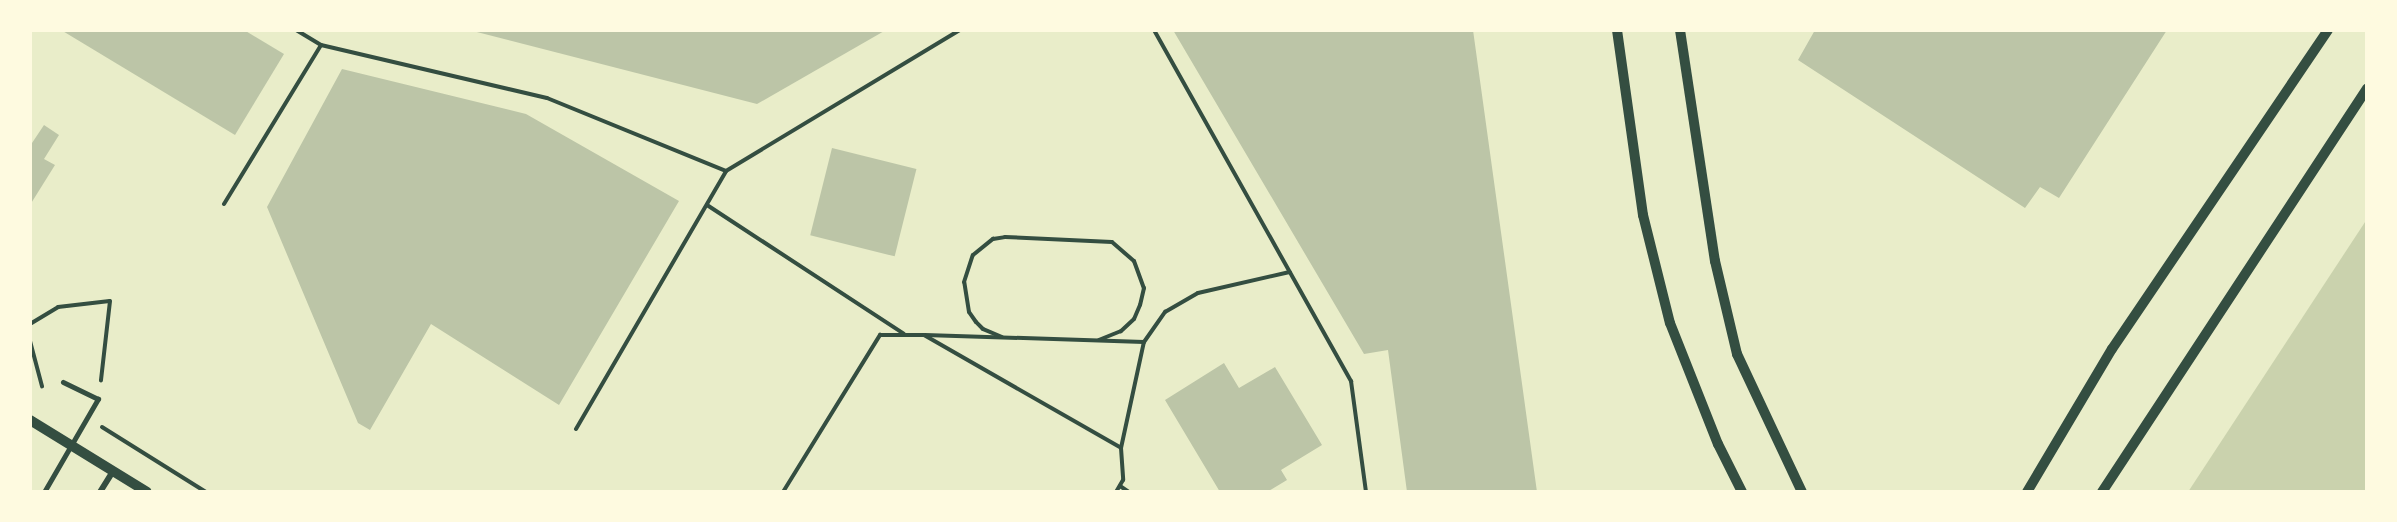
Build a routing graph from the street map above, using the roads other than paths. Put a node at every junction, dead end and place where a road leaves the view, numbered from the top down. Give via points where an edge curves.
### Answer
1 (1617, 30) edge
2 (1680, 30) edge
3 (2328, 30) edge
4 (2367, 88) edge
5 (63, 382) dead end
6 (30, 420) edge
7 (113, 471) junction
8 (44, 492) edge
9 (100, 492) edge
10 (147, 492) edge
11 (1742, 492) edge
12 (1802, 492) edge
13 (2027, 492) edge
14 (2102, 492) edge

1 - 11 street via 1643,215 1670,323 1718,444
2 - 12 street via 1714,261 1737,354
3 - 13 street via 2112,349
4 - 14 street
5 - 8 street via 99,399
6 - 7 street
7 - 9 street
7 - 10 street

